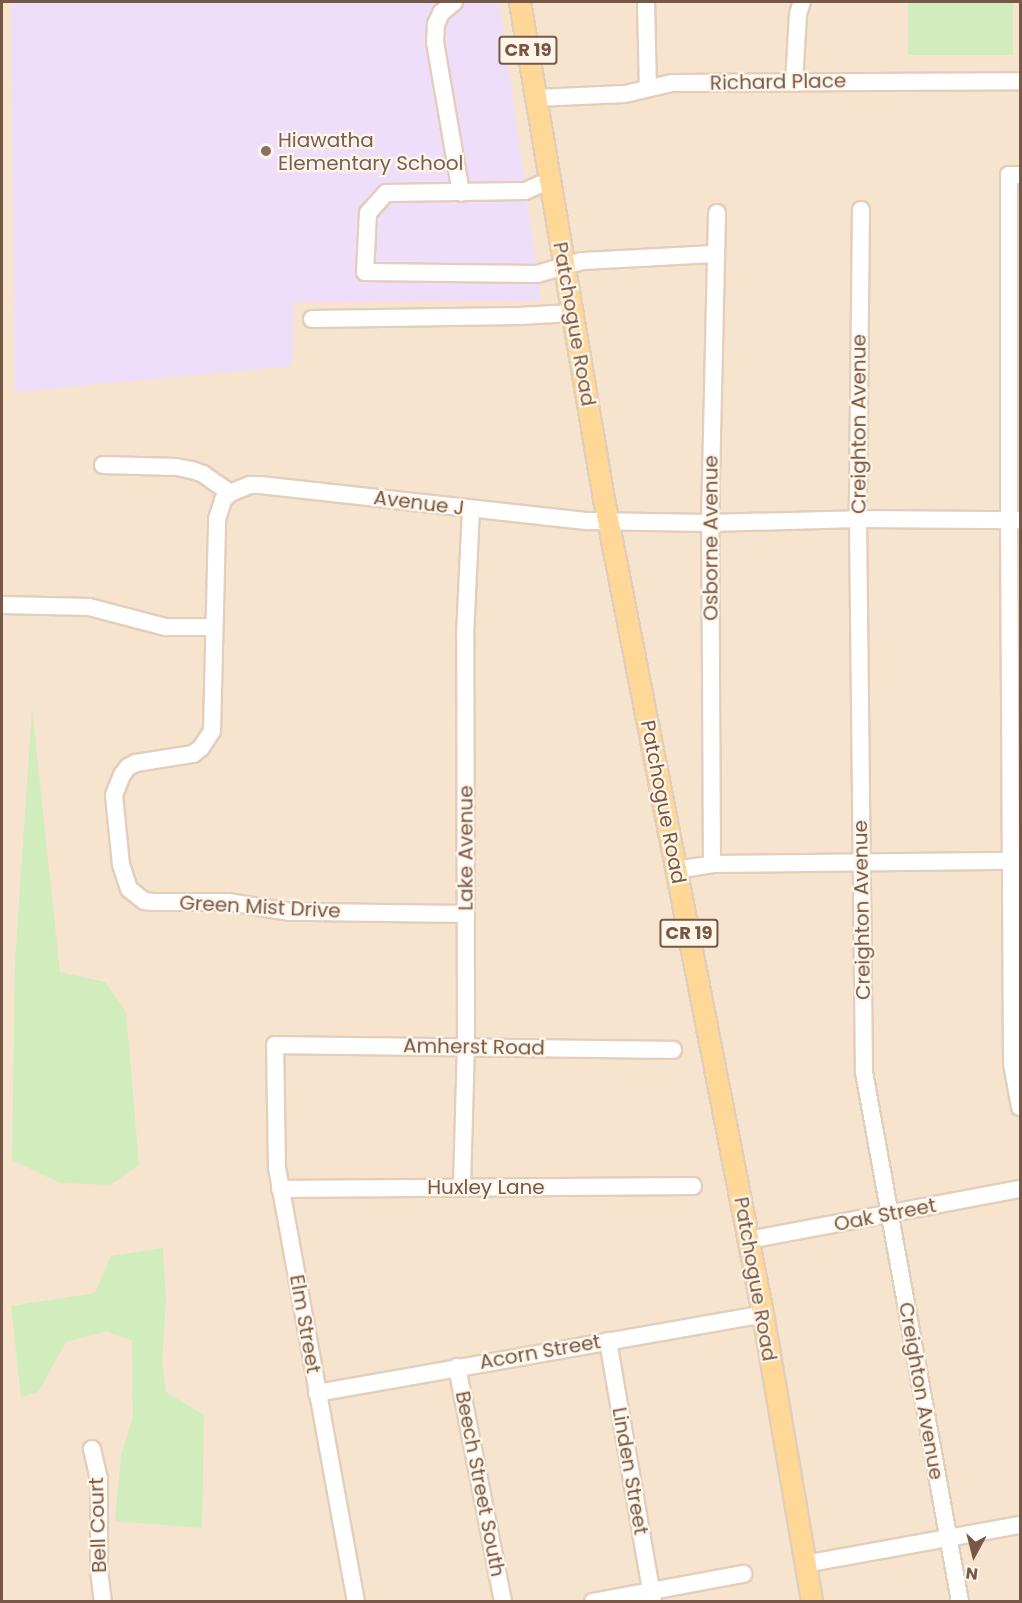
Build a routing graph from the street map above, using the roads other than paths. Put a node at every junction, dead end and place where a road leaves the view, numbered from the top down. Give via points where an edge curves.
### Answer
1 (454, 2) edge
2 (520, 2) edge
3 (646, 2) edge
4 (802, 2) edge
5 (1020, 81) edge
6 (794, 83) junction
7 (648, 87) junction
8 (536, 98) junction
9 (1015, 175) edge
10 (550, 180) junction
11 (461, 193) junction
12 (861, 210) dead end
13 (717, 213) dead end
14 (716, 254) junction
15 (564, 265) junction
16 (572, 313) junction
17 (312, 319) dead end
18 (103, 465) dead end
19 (230, 493) junction
20 (471, 509) junction
21 (858, 519) junction
22 (1015, 520) edge
23 (609, 522) junction
24 (710, 523) junction
25 (2, 605) edge
26 (213, 627) junction
27 (1015, 861) edge
28 (862, 862) junction
29 (712, 864) junction
30 (676, 870) junction
31 (466, 914) junction
32 (275, 1045) joint
33 (466, 1047) junction
34 (673, 1050) dead end
35 (1020, 1107) edge
36 (462, 1186) junction
37 (693, 1186) dead end
38 (280, 1189) junction
39 (1020, 1189) edge
40 (889, 1215) junction
41 (749, 1240) junction
42 (763, 1314) junction
43 (608, 1341) junction
44 (457, 1366) junction
45 (317, 1393) junction
46 (92, 1449) dead end
47 (1020, 1525) edge
48 (948, 1539) junction
49 (805, 1564) junction
50 (742, 1574) dead end
51 (652, 1596) edge
52 (103, 1602) edge
53 (356, 1602) edge
54 (503, 1602) edge
55 (593, 1602) edge
56 (812, 1602) edge
57 (960, 1602) edge

1 - 11 street via 439,19 435,42
2 - 8 main road, Patchogue Road / CR 19
3 - 7 street
4 - 6 street
5 - 6 street, Richard Place
6 - 7 street, Richard Place via 672,83
7 - 8 street, Richard Place via 625,94
8 - 10 main road, Patchogue Road / CR 19
9 - 22 street
10 - 11 street via 525,191
10 - 15 main road, Patchogue Road / CR 19
11 - 15 street via 386,193 368,213 365,272 537,274
12 - 21 street, Creighton Avenue
13 - 14 street, Osborne Avenue
14 - 15 street via 627,257
14 - 24 street, Osborne Avenue
15 - 16 main road, Patchogue Road / CR 19
16 - 17 street
16 - 23 main road, Patchogue Road / CR 19
18 - 19 street via 192,470
19 - 20 street, Avenue J via 260,485
19 - 26 street, Green Mist Drive via 223,500 217,519
20 - 23 street, Avenue J
20 - 31 street, Lake Avenue via 465,636
21 - 22 street, Avenue J
21 - 24 street, Avenue J
21 - 28 street, Creighton Avenue
22 - 27 street
23 - 24 street, Avenue J
23 - 30 main road, Patchogue Road / CR 19
24 - 29 street, Osborne Avenue
25 - 26 street via 89,606 166,627
26 - 31 street, Green Mist Drive via 213,719 207,740 193,753 128,767 117,785 114,795 121,866 129,889 144,901 153,902 228,902 290,912
27 - 28 street
27 - 35 street via 1012,1063
28 - 29 street
28 - 40 street, Creighton Avenue via 864,1072
29 - 30 street
30 - 41 main road, Patchogue Road / CR 19
31 - 33 street, Lake Avenue
32 - 33 street, Amherst Road
32 - 38 street, Elm Street
33 - 34 street, Amherst Road
33 - 36 street, Lake Avenue
36 - 37 street, Huxley Lane
36 - 38 street, Huxley Lane
38 - 45 street, Elm Street
39 - 40 street, Oak Street
40 - 41 street, Oak Street
40 - 48 street, Creighton Avenue
41 - 42 main road, Patchogue Road / CR 19
42 - 43 street, Acorn Street
42 - 49 main road, Patchogue Road / CR 19
43 - 44 street, Acorn Street
43 - 51 street, Linden Street
44 - 45 street, Acorn Street
44 - 54 street, Beech Street South
45 - 53 street, Elm Street
46 - 52 street, Bell Court via 99,1479
47 - 48 street
48 - 49 street
48 - 57 street, Creighton Avenue
49 - 56 main road, Patchogue Road / CR 19
50 - 51 street
51 - 55 street

